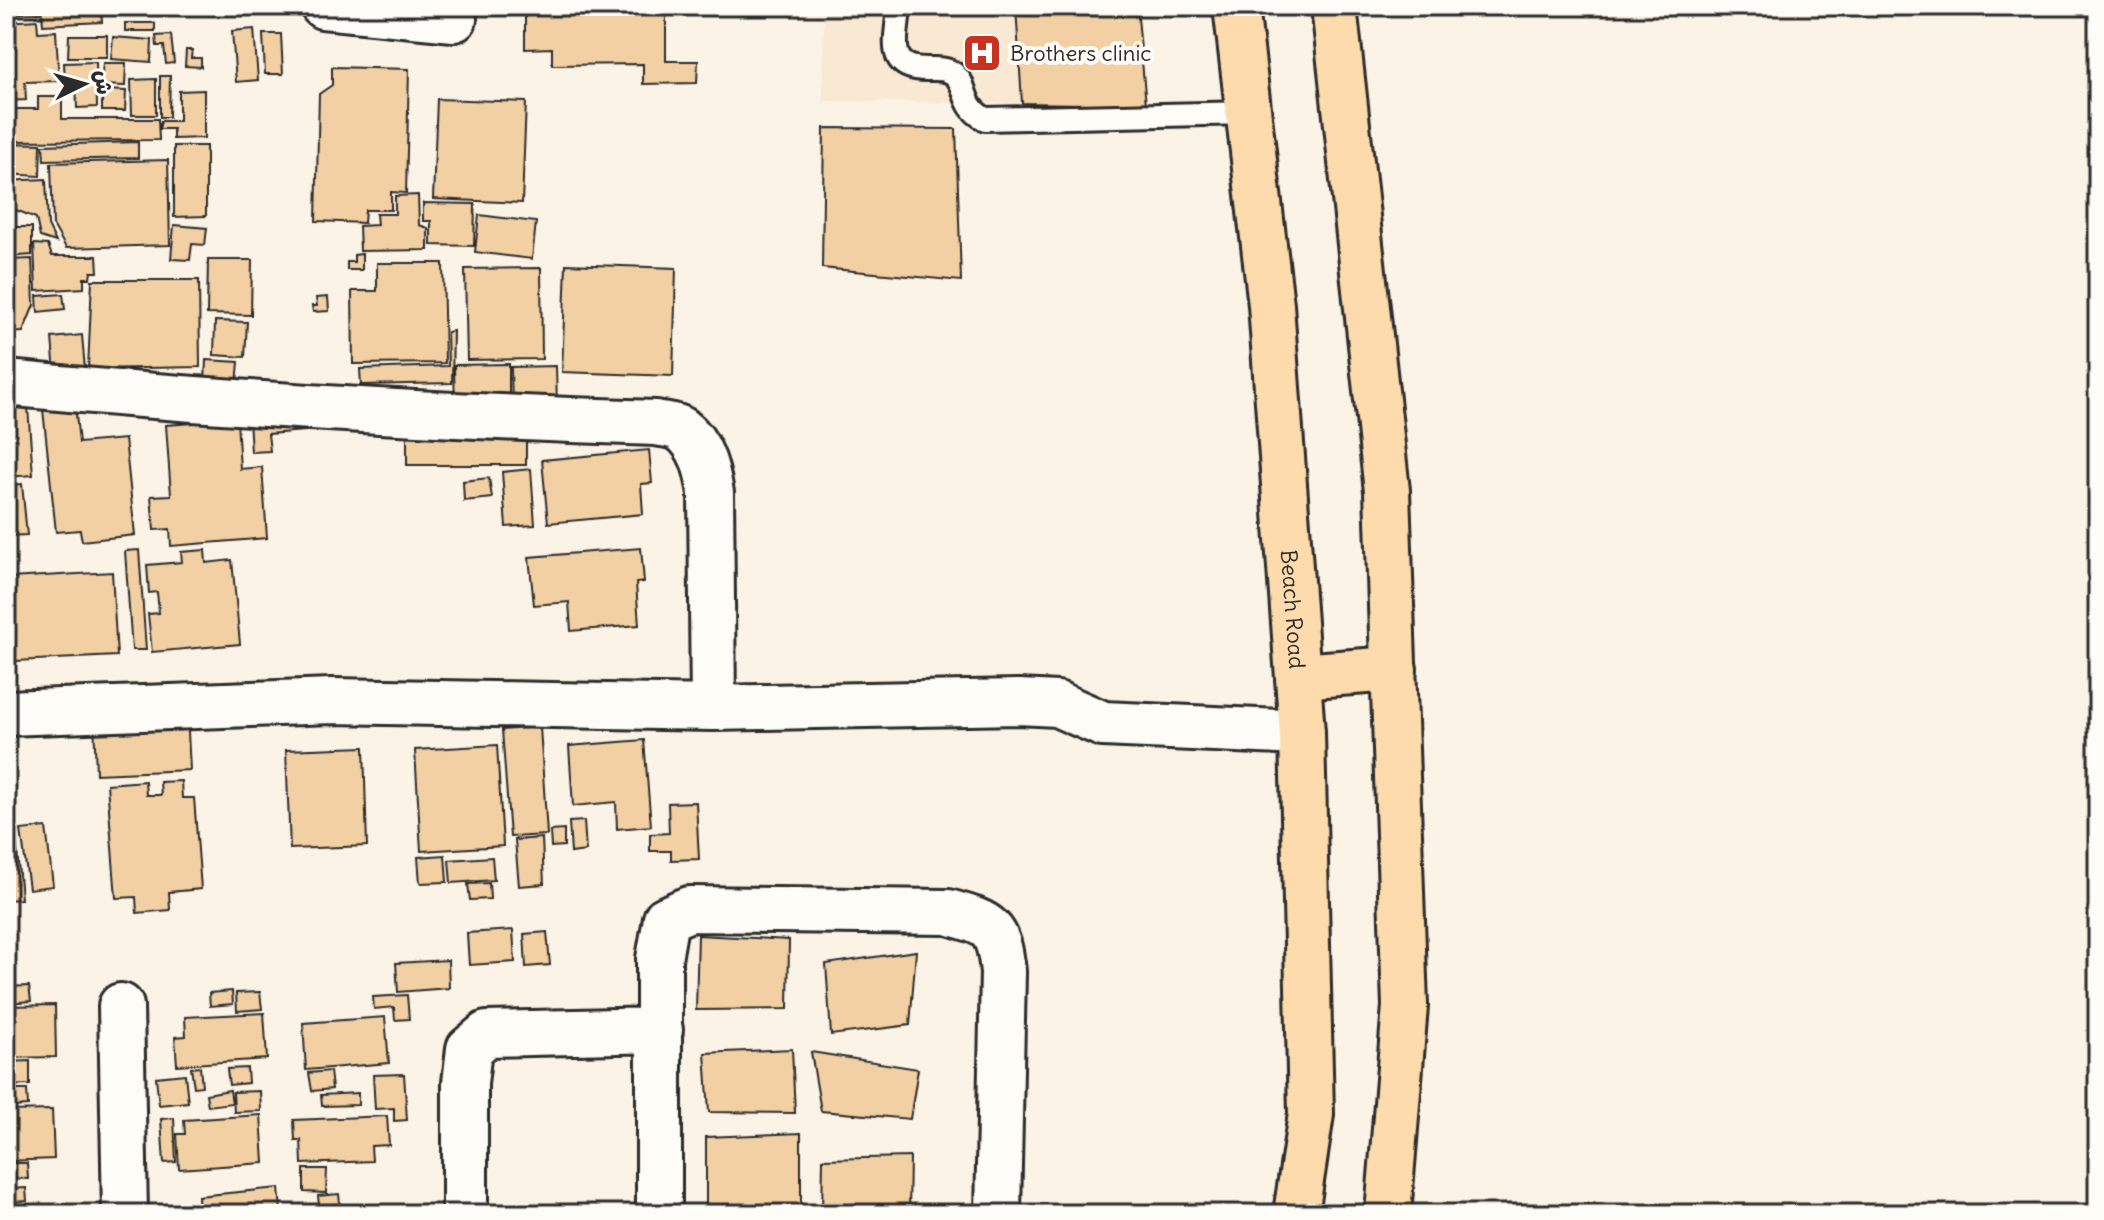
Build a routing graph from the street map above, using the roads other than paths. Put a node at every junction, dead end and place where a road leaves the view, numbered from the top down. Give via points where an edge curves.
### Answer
1 (323, 6) edge
2 (899, 6) edge
3 (1236, 6) edge
4 (1334, 6) edge
5 (454, 19) dead end
6 (1250, 113) junction
7 (6, 383) edge
8 (1394, 669) junction
9 (1298, 676) junction
10 (713, 708) junction
11 (6, 713) edge
12 (1302, 733) junction
13 (121, 1006) dead end
14 (660, 1030) junction
15 (125, 1214) edge
16 (465, 1214) edge
17 (659, 1214) edge
18 (998, 1214) edge
19 (1296, 1214) edge
20 (1388, 1214) edge

1 - 5 street
2 - 6 lane via 897,53 902,64 951,72 972,109 985,119
3 - 6 highway, Beach Road
4 - 8 highway via 1387,491
6 - 9 highway, Beach Road via 1271,305
7 - 10 street via 680,427 706,463 711,493
8 - 9 highway
8 - 20 highway via 1405,1006
9 - 12 highway, Beach Road
10 - 11 street via 332,701
10 - 12 street via 1044,703 1070,708 1103,724
12 - 19 highway, Beach Road via 1311,1114
13 - 15 street
14 - 16 street via 487,1034 469,1049
14 - 17 street
14 - 18 street via 659,959 666,919 689,909 948,912 984,922 1000,943 1003,972

